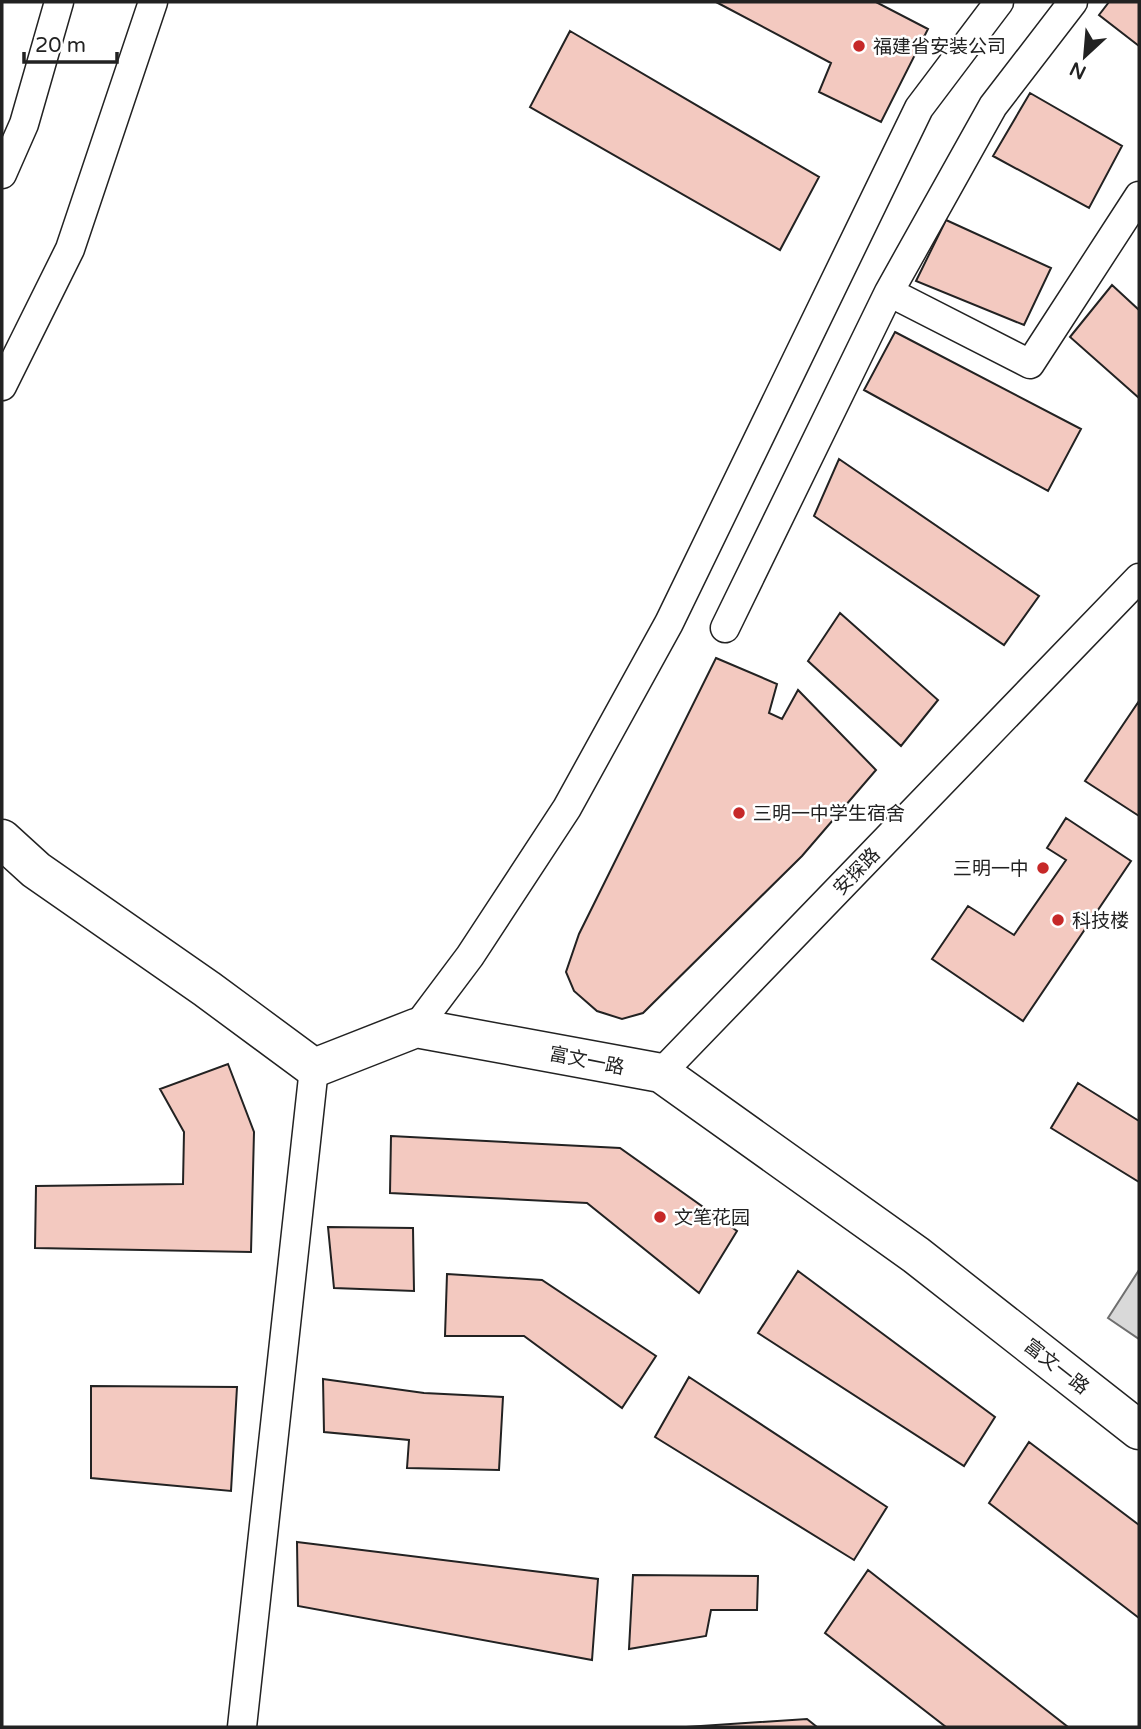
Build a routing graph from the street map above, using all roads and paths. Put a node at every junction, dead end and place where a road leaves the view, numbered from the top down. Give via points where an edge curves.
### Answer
1 (59, 2) edge
2 (153, 2) edge
3 (999, 2) edge
4 (1073, 2) edge
5 (2, 174) edge
6 (1139, 196) edge
7 (889, 292) junction
8 (2, 386) edge
9 (1139, 578) edge
10 (725, 628) dead end
11 (2, 839) edge
12 (416, 1028) junction
13 (314, 1068) junction
14 (660, 1073) junction
15 (1139, 1430) edge
16 (242, 1727) edge

1 - 5 street via 24,124
2 - 8 street via 70,249
3 - 12 street via 919,108 669,623 567,808 470,956
4 - 7 street via 993,106
6 - 7 street via 1030,364
7 - 10 street
9 - 14 street, 安探路
11 - 13 street via 36,870
12 - 13 street
12 - 14 street, 富文一路
13 - 16 street
14 - 15 street, 富文一路 via 916,1255

